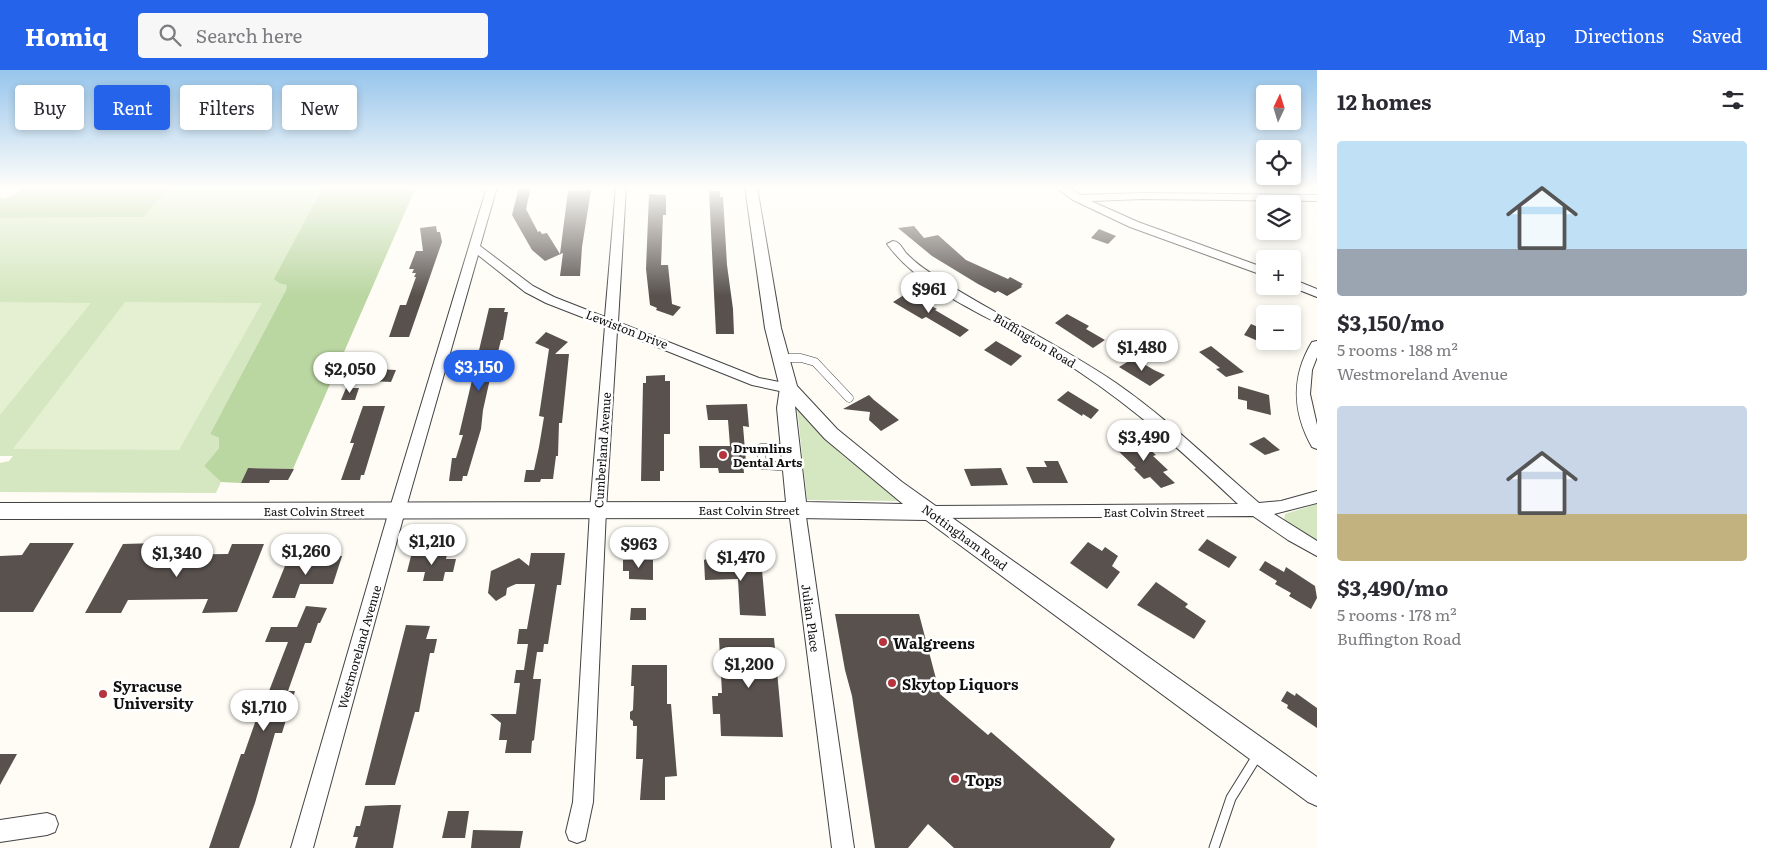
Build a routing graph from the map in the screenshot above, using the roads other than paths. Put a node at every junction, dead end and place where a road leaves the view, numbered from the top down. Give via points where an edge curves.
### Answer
1 (482, 223) edge
2 (618, 223) edge
3 (757, 223) edge
4 (1132, 223) edge
5 (893, 244) dead end
6 (475, 247) junction
7 (1256, 269) edge
8 (1301, 287) edge
9 (1317, 293) edge
10 (612, 324) junction
11 (1317, 345) edge
12 (781, 358) junction
13 (789, 388) junction
14 (849, 398) dead end
15 (1317, 443) edge
16 (790, 448) junction
17 (792, 467) junction
18 (1317, 497) edge
19 (598, 510) junction
20 (797, 510) junction
21 (1257, 510) junction
22 (0, 511) edge
23 (397, 511) junction
24 (932, 512) junction
25 (1317, 549) edge
26 (1260, 752) junction
27 (1317, 793) edge
28 (47, 824) dead end
29 (0, 831) edge
30 (577, 832) dead end
31 (302, 848) edge
32 (843, 848) edge
33 (1214, 848) edge

1 - 6 street, Westmoreland Avenue
2 - 10 street, Cumberland Avenue
3 - 12 street, Nottingham Road via 773,328
4 - 7 street
5 - 21 street, Buffington Road via 914,266 934,280 1115,388 1203,460
6 - 10 street, Lewiston Drive via 530,289
6 - 23 street, Westmoreland Avenue
8 - 9 street
10 - 13 street, Lewiston Drive via 758,382
10 - 19 street, Cumberland Avenue
11 - 15 street via 1308,360 1301,390 1307,420
12 - 13 street, Nottingham Road
12 - 14 lane via 815,362
13 - 16 street, Julian Place via 786,408
13 - 24 street, Nottingham Road via 831,434 895,487
16 - 17 street, Julian Place
16 - 17 lane via 761,448 762,465
17 - 20 street, Julian Place
18 - 21 street, East Colvin Street
19 - 20 street, East Colvin Street
19 - 23 street, East Colvin Street
19 - 30 street, Cumberland Avenue via 583,802
20 - 24 street, East Colvin Street
20 - 32 street, Julian Place
21 - 24 street, East Colvin Street
21 - 25 street, Buffington Road
22 - 23 street, East Colvin Street
23 - 31 street, Westmoreland Avenue
24 - 26 street, Nottingham Road
26 - 27 street, Nottingham Road
26 - 33 lane via 1230,798
28 - 29 street

